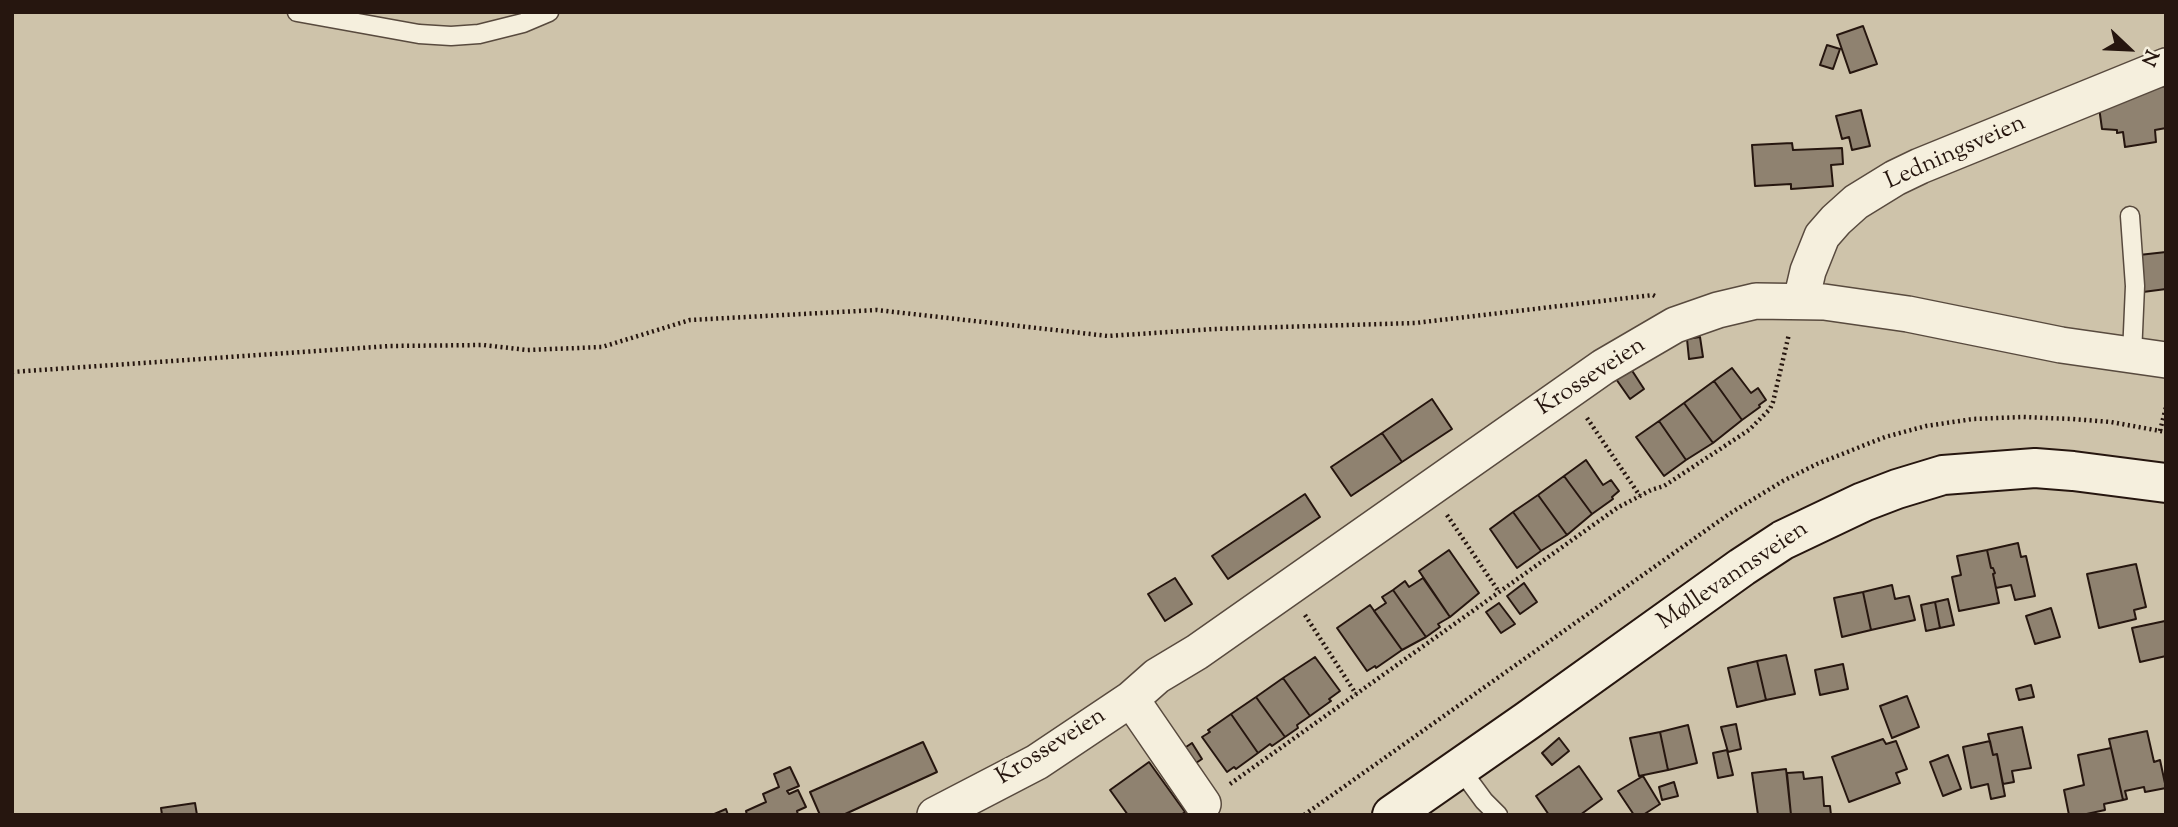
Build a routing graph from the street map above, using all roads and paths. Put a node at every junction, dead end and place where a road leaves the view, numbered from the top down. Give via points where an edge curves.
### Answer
1 (298, 12) edge
2 (548, 12) edge
3 (2166, 66) edge
4 (2130, 216) dead end
5 (1801, 301) junction
6 (1698, 317) junction
7 (2132, 355) junction
8 (2166, 360) edge
9 (12, 372) edge
10 (1569, 391) junction
11 (2166, 407) edge
12 (2160, 431) dead end
13 (2166, 483) edge
14 (1429, 489) junction
15 (1640, 496) junction
16 (1287, 588) junction
17 (1499, 592) junction
18 (1356, 694) junction
19 (1130, 699) junction
20 (1459, 767) junction
21 (1203, 804) joint
22 (935, 815) edge
23 (1392, 815) edge
24 (1498, 815) edge

1 - 2 lane via 452,36 479,34
3 - 5 street, Ledningsveien via 1920,166 1856,202 1822,236
4 - 7 lane via 2135,286
5 - 6 street, Krosseveien via 1756,301
5 - 7 street, Krosseveien via 1908,314
5 - 15 path via 1770,409 1749,430 1664,486
6 - 9 path via 1653,295 1415,323 1108,336 877,310 690,320 602,347 389,346
6 - 10 street, Krosseveien via 1675,325
7 - 8 street, Krosseveien
10 - 14 street, Krosseveien
10 - 15 path
11 - 12 path
13 - 20 main road, Møllevannsveien via 2035,468 1943,475 1863,502 1783,540
14 - 16 street, Krosseveien
14 - 17 path
15 - 17 path via 1616,508
16 - 18 path
16 - 19 street, Krosseveien
17 - 18 path
18 - 21 path
19 - 21 street, Krosseveien
19 - 22 street, Krosseveien via 1037,762
20 - 23 main road, Møllevannsveien
20 - 24 lane

